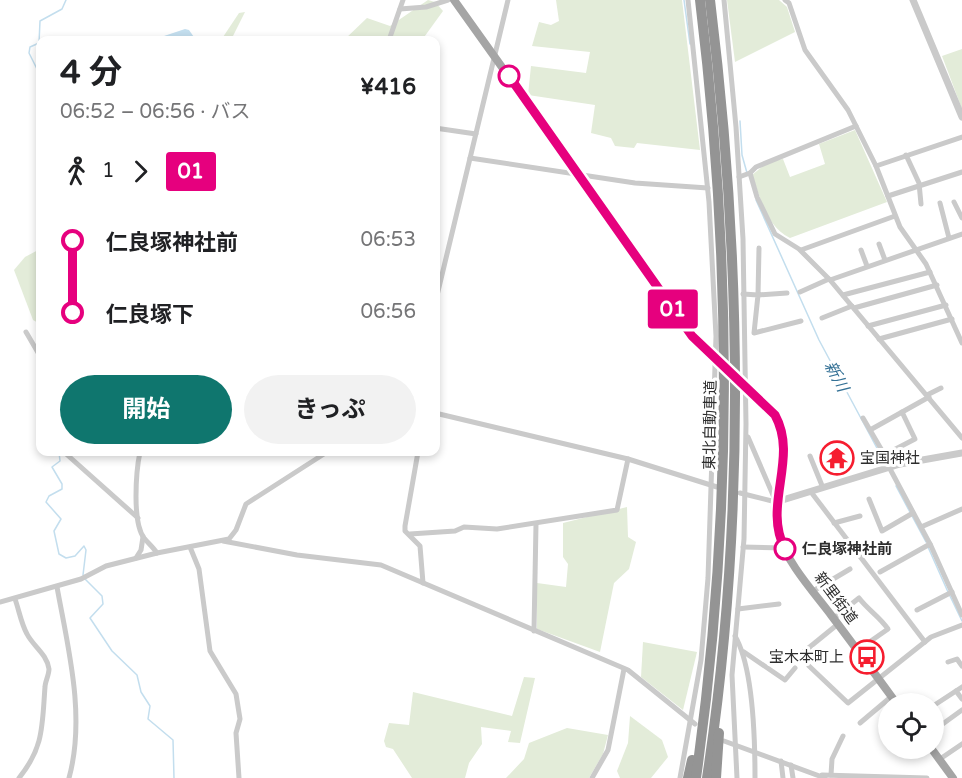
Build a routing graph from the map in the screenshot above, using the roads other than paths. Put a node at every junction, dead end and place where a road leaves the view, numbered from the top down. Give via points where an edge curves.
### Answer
1 (403, 0) edge
2 (448, 0) edge
3 (454, 0) edge
4 (508, 0) edge
5 (688, 0) edge
6 (700, 0) edge
7 (710, 0) edge
8 (723, 0) edge
9 (785, 0) edge
10 (913, 0) edge
11 (400, 9) junction
12 (390, 36) edge
13 (495, 57) junction
14 (962, 117) edge
15 (856, 126) junction
16 (440, 129) edge
17 (476, 134) junction
18 (962, 136) edge
19 (906, 154) junction
20 (471, 158) junction
21 (876, 166) junction
22 (962, 171) edge
23 (578, 174) junction
24 (744, 175) junction
25 (919, 185) junction
26 (708, 188) junction
27 (888, 196) junction
28 (954, 202) dead end
29 (940, 203) dead end
30 (921, 204) dead end
31 (896, 216) junction
32 (962, 218) edge
33 (962, 234) edge
34 (949, 238) junction
35 (879, 244) dead end
36 (759, 248) dead end
37 (915, 249) junction
38 (801, 250) junction
39 (861, 250) dead end
40 (885, 260) junction
41 (867, 266) junction
42 (440, 268) edge
43 (444, 268) junction
44 (930, 272) junction
45 (830, 279) junction
46 (440, 284) edge
47 (937, 285) junction
48 (800, 292) dead end
49 (787, 293) dead end
50 (743, 294) junction
51 (758, 295) junction
52 (843, 295) junction
53 (946, 305) junction
54 (853, 307) junction
55 (822, 318) dead end
56 (952, 319) junction
57 (801, 321) dead end
58 (868, 326) junction
59 (26, 332) dead end
60 (879, 339) junction
61 (962, 343) edge
62 (36, 349) edge
63 (941, 388) dead end
64 (928, 396) junction
65 (902, 412) junction
66 (440, 413) edge
67 (863, 417) dead end
68 (870, 430) junction
69 (746, 433) junction
70 (962, 438) edge
71 (962, 453) edge
72 (884, 455) junction
73 (68, 456) edge
74 (140, 456) edge
75 (321, 456) edge
76 (417, 456) edge
77 (810, 456) dead end
78 (628, 459) junction
79 (890, 466) junction
80 (714, 486) junction
81 (823, 488) junction
82 (811, 492) junction
83 (743, 494) junction
84 (869, 499) dead end
85 (776, 502) junction
86 (962, 509) edge
87 (913, 513) junction
88 (860, 516) dead end
89 (138, 518) junction
90 (834, 523) junction
91 (536, 524) junction
92 (921, 527) junction
93 (410, 534) junction
94 (143, 537) junction
95 (223, 541) junction
96 (930, 544) junction
97 (190, 547) junction
98 (743, 547) junction
99 (785, 548) junction
100 (817, 550) dead end
101 (157, 553) junction
102 (857, 555) junction
103 (135, 560) junction
104 (850, 569) dead end
105 (880, 572) dead end
106 (423, 583) junction
107 (57, 587) junction
108 (813, 591) junction
109 (952, 592) junction
110 (15, 598) junction
111 (0, 602) edge
112 (779, 604) dead end
113 (738, 609) junction
114 (917, 610) dead end
115 (962, 615) edge
116 (836, 621) junction
117 (962, 625) edge
118 (534, 631) junction
119 (735, 636) junction
120 (925, 642) junction
121 (723, 649) junction
122 (858, 650) junction
123 (744, 652) junction
124 (795, 659) dead end
125 (948, 662) dead end
126 (809, 666) dead end
127 (962, 666) edge
128 (795, 668) dead end
129 (624, 669) junction
130 (878, 677) junction
131 (962, 687) edge
132 (956, 691) junction
133 (890, 693) edge
134 (707, 696) junction
135 (944, 699) edge
136 (962, 699) edge
137 (962, 710) edge
138 (878, 711) edge
139 (689, 718) junction
140 (860, 723) dead end
141 (944, 723) edge
142 (695, 724) dead end
143 (843, 736) dead end
144 (724, 741) dead end
145 (962, 744) edge
146 (735, 746) junction
147 (755, 753) junction
148 (944, 756) edge
149 (940, 759) edge
150 (781, 761) junction
151 (791, 765) junction
152 (826, 776) edge
153 (19, 778) edge
154 (69, 778) edge
155 (239, 778) edge
156 (592, 778) edge
157 (680, 778) edge
158 (688, 778) edge
159 (696, 778) edge
160 (707, 778) edge
161 (716, 778) edge
162 (737, 778) edge
163 (756, 778) edge
164 (783, 778) edge
165 (793, 778) edge
166 (927, 778) edge
167 (953, 778) edge

1 - 11 street
2 - 11 street via 426,8
3 - 13 main road
4 - 13 street
5 - 26 street via 705,130
6 - 134 highway, 東北自動車道 via 717,160 725,351 721,534
7 - 121 highway, 東北自動車道 via 727,160 735,316 733,504
8 - 24 street via 733,127
9 - 15 street via 805,51
10 - 14 street
11 - 12 street
13 - 17 street
13 - 23 main road
15 - 21 street
15 - 24 street
16 - 17 street
17 - 20 street
18 - 19 street
19 - 21 street
19 - 25 street
20 - 23 street
20 - 43 street
21 - 27 street
22 - 25 street
23 - 26 street
23 - 85 main road, 新里街道, bridge via 699,343 775,415 782,434 783,459
24 - 38 street via 775,234
24 - 50 street
25 - 27 street
25 - 30 street
26 - 80 street via 716,336
27 - 31 street
28 - 32 street
29 - 34 street
31 - 37 street
31 - 38 street
33 - 34 street
34 - 37 street
35 - 40 street
36 - 51 street
37 - 40 street
37 - 44 street
38 - 45 street
39 - 41 street
40 - 41 street
41 - 45 street
42 - 43 street
43 - 46 street
44 - 47 street
44 - 52 street
45 - 48 street
45 - 52 street
47 - 53 street
47 - 54 street
49 - 51 street
50 - 51 street
50 - 69 street
51 - 57 street via 754,333
52 - 54 street
53 - 56 street
53 - 58 street
54 - 55 street
54 - 58 street
56 - 60 street
56 - 61 street
58 - 60 street
59 - 62 street
60 - 64 street
63 - 64 street
64 - 65 street
64 - 70 street
65 - 68 street
65 - 72 street via 915,439
66 - 78 street
67 - 68 street
68 - 72 street
69 - 83 street
69 - 85 street
71 - 79 street
72 - 79 street
73 - 89 street
74 - 89 street
75 - 95 street via 246,504 232,537
76 - 93 street via 405,526
77 - 81 street
78 - 80 street
78 - 91 street via 617,510
79 - 81 street
79 - 87 street
80 - 139 street via 701,660
81 - 82 street
82 - 85 street
82 - 90 street
83 - 85 street
83 - 98 street
84 - 87 street via 882,531
85 - 99 main road, 新里街道 via 776,525
86 - 92 street
87 - 92 street
88 - 90 street
89 - 94 street
90 - 102 street
91 - 93 street
91 - 118 street
92 - 96 street
93 - 106 street via 420,546
94 - 101 street
94 - 103 street
95 - 97 street
95 - 106 street via 297,555 368,562
96 - 105 street
96 - 109 street
97 - 101 street
97 - 155 street via 199,569 210,651 236,694 240,719 236,733
98 - 99 street
98 - 113 street
99 - 108 main road, 新里街道
100 - 102 street
101 - 103 street
102 - 120 street
103 - 107 street via 106,566
104 - 108 street
106 - 118 street
107 - 110 street
107 - 154 street via 75,699
108 - 116 main road, 新里街道
109 - 114 street
109 - 115 street
110 - 111 street
110 - 153 street via 27,635 42,651 49,670 44,727 34,760
112 - 113 street
113 - 119 street
116 - 122 main road, 新里街道
116 - 122 street via 859,598 869,611 877,614 888,629
116 - 124 street
117 - 120 street
118 - 129 street
119 - 123 street
119 - 146 street
120 - 130 street
121 - 160 highway, 東北自動車道
121 - 161 highway
122 - 130 main road, 新里街道
123 - 128 street via 784,680
123 - 147 street
125 - 127 street via 957,659
126 - 130 street via 849,702
129 - 139 street
129 - 156 street via 608,750
130 - 133 main road, 新里街道
131 - 132 street
132 - 135 street
132 - 136 street
134 - 158 highway
134 - 159 highway, 東北自動車道
137 - 141 street
138 - 140 street
139 - 142 street
139 - 157 street
143 - 152 street
144 - 146 street
145 - 148 street
146 - 147 street
146 - 162 street
147 - 150 street
147 - 163 street
149 - 167 main road
150 - 151 street
150 - 164 street
151 - 152 street
151 - 165 street
152 - 166 street

